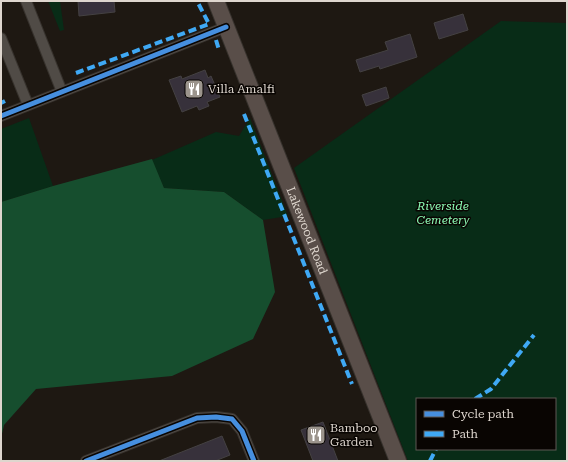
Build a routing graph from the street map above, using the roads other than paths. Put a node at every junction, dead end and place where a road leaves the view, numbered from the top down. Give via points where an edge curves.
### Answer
1 (26, 1) edge
2 (216, 1) edge
3 (226, 27) junction
4 (1, 38) edge
5 (62, 92) junction
6 (28, 106) junction
7 (1, 116) edge
8 (86, 461) edge
9 (254, 461) edge
10 (398, 461) edge

1 - 5 street
2 - 3 main road, Lakewood Road
3 - 5 street
3 - 10 main road, Lakewood Road
4 - 6 street
5 - 6 street
6 - 7 street
8 - 9 street via 197,418 216,417 232,419 242,431

